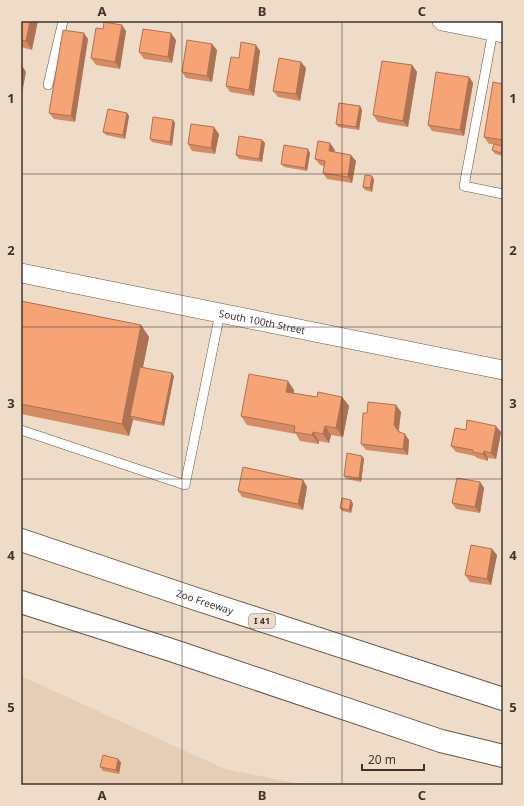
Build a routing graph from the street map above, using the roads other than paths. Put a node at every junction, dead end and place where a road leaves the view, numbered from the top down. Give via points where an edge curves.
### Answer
1 (63, 21) edge
2 (442, 21) edge
3 (498, 32) edge
4 (48, 85) dead end
5 (503, 194) edge
6 (21, 273) edge
7 (220, 313) junction
8 (503, 370) edge
9 (21, 430) edge
10 (21, 540) edge
11 (21, 602) edge
12 (503, 699) edge
13 (503, 756) edge

1 - 4 lane
2 - 3 street
3 - 5 lane via 464,186
6 - 7 street, South 100th Street
7 - 8 street, South 100th Street
7 - 9 lane via 185,485
10 - 12 highway, Zoo Freeway / I 41 via 196,600
11 - 13 highway via 441,741

